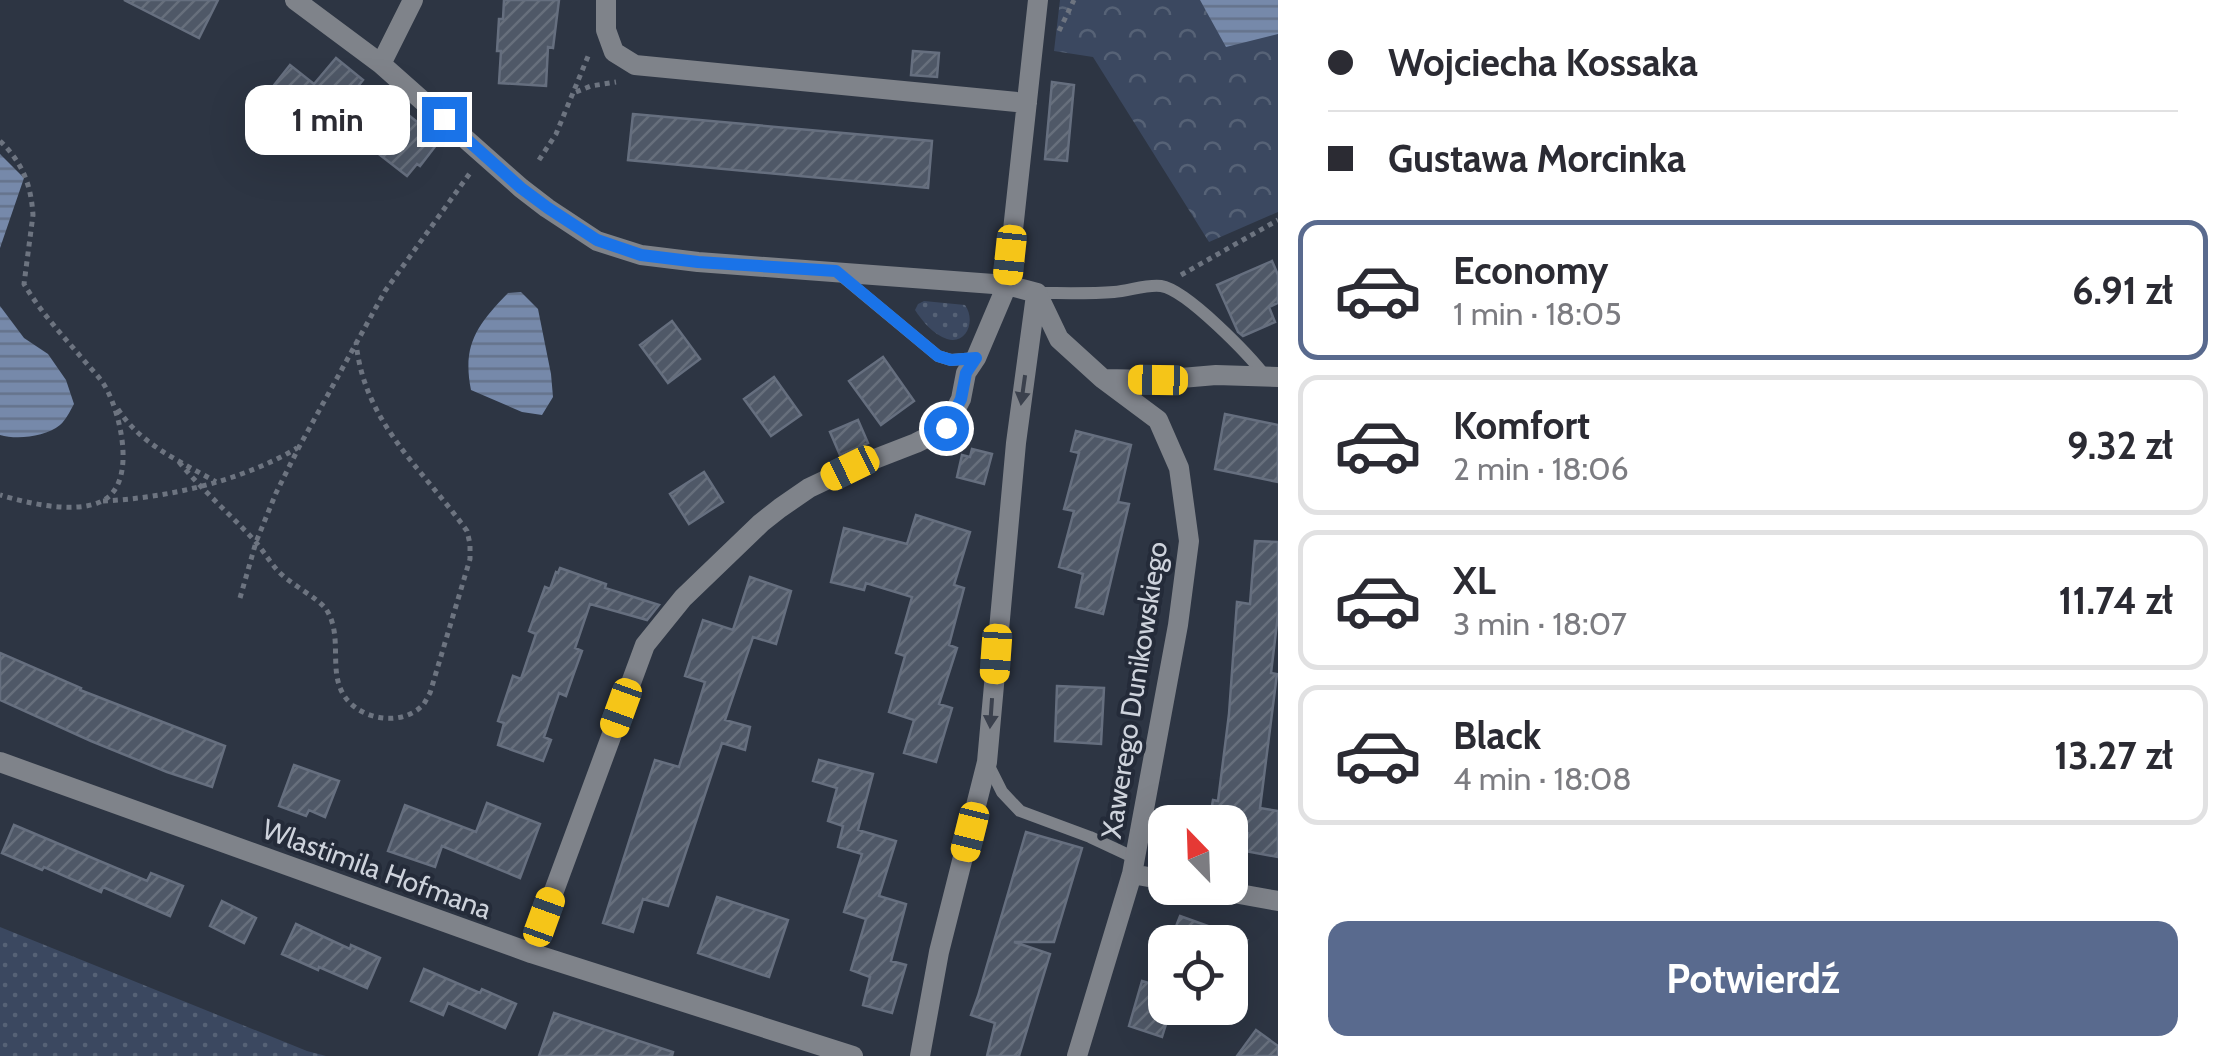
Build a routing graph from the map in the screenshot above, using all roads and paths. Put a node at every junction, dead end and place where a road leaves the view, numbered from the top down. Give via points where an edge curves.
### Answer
1 (295, 0) edge
2 (413, 0) edge
3 (606, 0) edge
4 (1038, 0) edge
5 (1074, 0) edge
6 (1056, 38) dead end
7 (590, 54) dead end
8 (380, 64) junction
9 (622, 81) dead end
10 (576, 92) junction
11 (1027, 103) junction
12 (0, 141) edge
13 (485, 156) junction
14 (539, 160) dead end
15 (1278, 220) edge
16 (836, 271) junction
17 (1007, 285) junction
18 (1161, 286) junction
19 (1036, 293) junction
20 (356, 342) junction
21 (976, 358) junction
22 (1272, 377) edge
23 (1103, 379) junction
24 (113, 403) junction
25 (300, 447) junction
26 (179, 462) junction
27 (218, 483) junction
28 (201, 486) junction
29 (0, 495) edge
30 (103, 501) junction
31 (256, 542) junction
32 (240, 598) dead end
33 (0, 762) edge
34 (987, 762) junction
35 (1134, 866) junction
36 (1148, 872) edge
37 (1248, 896) edge
38 (1278, 901) edge
39 (531, 953) junction
40 (853, 1056) edge
41 (920, 1056) edge
42 (1078, 1056) edge

1 - 8 street
2 - 8 street
3 - 11 street via 614,52 635,65
4 - 11 street
5 - 6 path
7 - 10 path
8 - 13 street
9 - 10 path
10 - 14 path
11 - 17 street
12 - 24 path via 25,171 33,204 24,284
13 - 16 street via 597,240 641,255
13 - 20 path via 385,291
15 - 18 path
16 - 17 street
16 - 21 lane via 938,356
17 - 19 street
17 - 21 street
18 - 19 lane
18 - 22 lane via 1190,303
19 - 23 street, Xawerego Dunikowskiego via 1059,339
19 -> 34 street
20 - 25 path
20 - 31 path via 368,393 470,544 423,706 380,718 352,706 338,684 336,636 325,608 276,569
21 - 39 street via 946,428 809,488 780,508 683,598 645,645
22 - 23 street
23 - 35 street, Xawerego Dunikowskiego via 1158,420 1179,468 1189,541
24 - 26 path via 142,437
24 - 30 path via 124,455
25 - 27 path
25 - 31 path
26 - 27 path
26 - 28 path
27 - 28 path
28 - 30 path
28 - 31 path
29 - 30 path via 46,506
31 - 32 path
33 - 39 street, Wlastimila Hofmana
34 - 35 lane via 1020,811 1090,837
34 - 41 street
35 - 36 street
35 - 42 street, Xawerego Dunikowskiego
37 - 38 street
39 - 40 street, Wlastimila Hofmana

